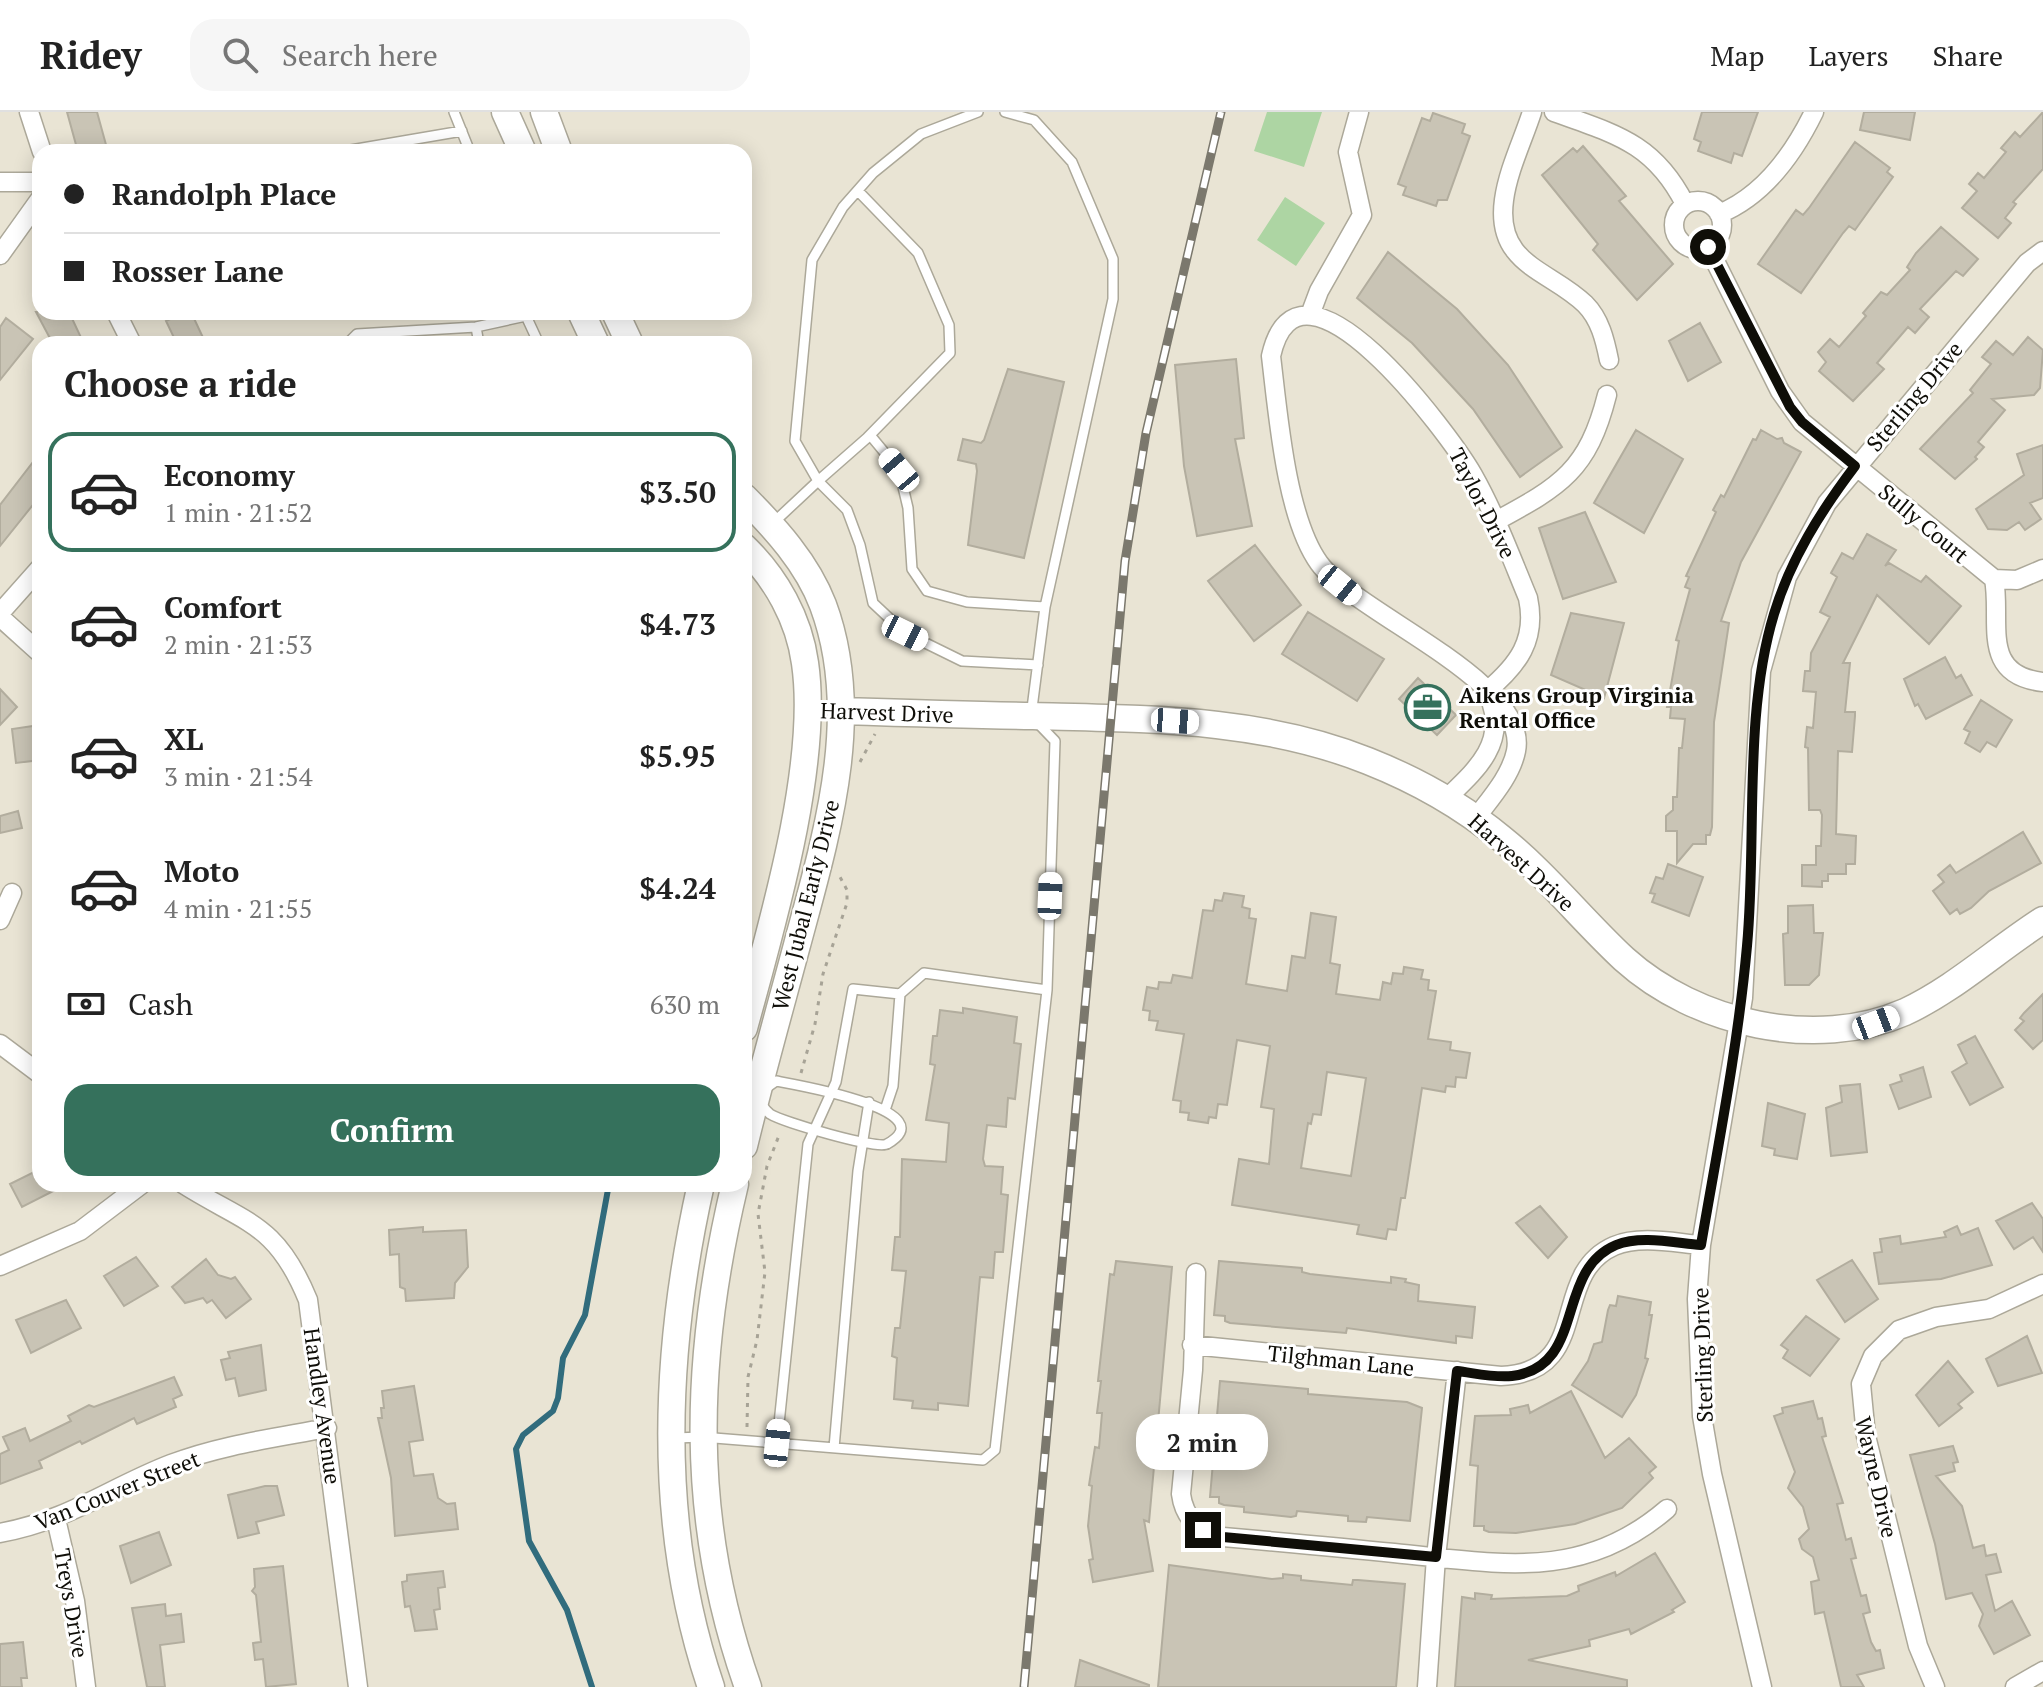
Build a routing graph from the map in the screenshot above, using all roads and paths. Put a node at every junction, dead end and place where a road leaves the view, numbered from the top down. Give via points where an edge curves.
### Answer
1 (29, 112) edge
2 (454, 112) edge
3 (505, 112) edge
4 (544, 112) edge
5 (978, 112) edge
6 (1005, 112) edge
7 (1359, 112) edge
8 (1532, 112) edge
9 (1554, 112) edge
10 (1814, 112) edge
11 (462, 131) junction
12 (39, 144) edge
13 (386, 144) edge
14 (467, 144) edge
15 (519, 144) edge
16 (556, 144) edge
17 (0, 182) edge
18 (32, 182) edge
19 (858, 191) junction
20 (1685, 204) junction
21 (32, 210) edge
22 (1719, 214) junction
23 (1708, 247) junction
24 (2043, 251) edge
25 (0, 255) edge
26 (1310, 315) junction
27 (503, 320) edge
28 (476, 327) junction
29 (355, 336) edge
30 (478, 336) edge
31 (1609, 360) dead end
32 (1607, 395) dead end
33 (870, 435) junction
34 (1855, 466) junction
35 (818, 481) junction
36 (752, 505) edge
37 (1496, 521) junction
38 (771, 525) junction
39 (752, 556) edge
40 (2043, 569) edge
41 (32, 577) edge
42 (1994, 579) junction
43 (1045, 607) junction
44 (0, 615) edge
45 (32, 645) edge
46 (1038, 665) junction
47 (2043, 682) edge
48 (1487, 691) junction
49 (807, 710) junction
50 (840, 711) junction
51 (1031, 716) junction
52 (1446, 799) junction
53 (1475, 819) junction
54 (12, 893) dead end
55 (847, 903) dead end
56 (0, 920) edge
57 (2043, 920) edge
58 (1047, 990) junction
59 (900, 994) junction
60 (752, 996) edge
61 (1739, 1019) junction
62 (0, 1044) edge
63 (32, 1068) edge
64 (796, 1085) junction
65 (752, 1086) edge
66 (752, 1092) edge
67 (831, 1093) junction
68 (752, 1095) edge
69 (869, 1102) junction
70 (885, 1110) junction
71 (784, 1119) junction
72 (815, 1128) junction
73 (862, 1144) junction
74 (131, 1192) edge
75 (198, 1192) edge
76 (699, 1192) edge
77 (733, 1192) edge
78 (1701, 1245) junction
79 (0, 1266) edge
80 (1196, 1273) dead end
81 (2043, 1284) edge
82 (1192, 1345) junction
83 (1457, 1371) junction
84 (327, 1428) junction
85 (702, 1437) junction
86 (671, 1439) junction
87 (739, 1440) junction
88 (777, 1443) junction
89 (834, 1448) junction
90 (1667, 1509) dead end
91 (56, 1519) junction
92 (0, 1533) edge
93 (1436, 1557) junction
94 (2043, 1671) edge
95 (86, 1687) edge
96 (358, 1687) edge
97 (711, 1687) edge
98 (748, 1687) edge
99 (1427, 1687) edge
100 (1762, 1687) edge
101 (1935, 1687) edge
102 (2015, 1687) edge

1 - 12 street
2 - 11 lane
3 - 15 main road
4 - 16 main road
5 - 19 lane via 921,134
6 - 43 lane via 1034,120 1072,162 1113,259 1113,299
7 - 26 street via 1348,152 1362,215
8 - 31 street via 1506,189 1505,227 1521,259 1586,306 1601,329
9 - 20 street via 1633,143 1659,163
10 - 22 street via 1768,179
11 - 13 lane
11 - 14 lane
17 - 18 street
19 - 33 lane via 918,253 949,325 950,353
19 - 35 lane via 812,260 795,441
20 - 22 street via 1708,204
20 - 23 street via 1673,225 1679,240 1692,249
21 - 25 street
22 - 23 street via 1719,236
23 - 34 street, Sully Court via 1790,407
24 - 34 street, Sterling Drive via 2027,263
26 - 37 street, Taylor Drive via 1332,321 1409,388 1460,454
26 - 48 street via 1292,320 1271,356 1295,511 1305,539 1340,585 1445,654
27 - 28 lane
28 - 29 lane
28 - 30 lane
32 - 37 street via 1585,453 1565,479
33 - 35 lane
33 - 43 lane via 899,470 912,569 927,591 967,602
34 - 42 street, Sully Court
34 - 61 street, Sterling Drive via 1820,515 1787,577 1761,671 1750,915
35 - 38 lane
35 - 46 lane via 847,510 873,603 905,633 962,661
36 - 38 main road, West Jubal Early Drive
37 - 48 street, Taylor Drive via 1533,619 1523,653
38 - 50 main road, West Jubal Early Drive via 822,603 839,667
39 - 49 main road, West Jubal Early Drive via 771,578 799,636
40 - 42 street via 2017,580
41 - 44 street
42 - 47 street via 1999,604 1996,647 2013,671
43 - 46 lane
44 - 45 street
46 - 51 lane
48 - 52 street via 1497,720 1491,747
48 - 53 street via 1512,723 1517,747
49 - 50 street, Harvest Drive
49 - 60 main road, West Jubal Early Drive via 792,833
50 - 51 main road, Harvest Drive
50 - 65 main road, West Jubal Early Drive via 827,834
51 - 52 main road, Harvest Drive via 1148,719 1270,732 1370,762
51 - 58 lane via 1055,741
52 - 53 main road, Harvest Drive
53 - 61 main road, Harvest Drive via 1645,976 1685,999
54 - 56 street
55 - 64 path
57 - 61 main road, Harvest Drive via 1946,990 1876,1023 1809,1031
58 - 59 lane via 924,973
58 - 89 lane via 995,1450 983,1460
59 - 67 lane via 853,989
59 - 70 lane via 893,1086
61 - 78 street, Sterling Drive
62 - 63 street
64 - 66 lane via 776,1081
64 - 67 lane
67 - 69 lane
67 - 72 lane
68 - 71 lane via 769,1113
69 - 70 lane
69 - 73 lane
70 - 73 lane via 899,1121 894,1140 882,1147
71 - 72 lane
71 - 87 path via 758,1214 765,1272 748,1377 749,1425
72 - 73 lane
72 - 88 lane via 808,1144
73 - 89 lane
74 - 79 street via 80,1231
75 - 84 street, Handley Avenue via 262,1230 297,1273 308,1300
76 - 86 main road via 675,1341
77 - 85 main road via 709,1308
78 - 83 street, Tilghman Lane via 1615,1245 1582,1273 1566,1333 1540,1366 1511,1376
78 - 100 street, Sterling Drive via 1697,1357 1702,1416
80 - 82 street
81 - 101 street, Wayne Drive via 1989,1309 1936,1317 1899,1330 1873,1356 1861,1384 1866,1436 1918,1646
82 - 83 street, Tilghman Lane
82 - 93 street via 1181,1494 1185,1512 1197,1525 1223,1537
83 - 93 street
84 - 91 street, Van Couver Street via 206,1452
84 - 96 street, Handley Avenue
85 - 86 lane
85 - 87 lane
85 - 98 main road via 717,1570
86 - 97 main road via 683,1574
87 - 88 lane
88 - 89 lane
90 - 93 street via 1628,1538 1566,1560 1523,1566
91 - 92 street, Van Couver Street
91 - 95 street, Treys Drive via 75,1601
93 - 99 street
94 - 102 street

